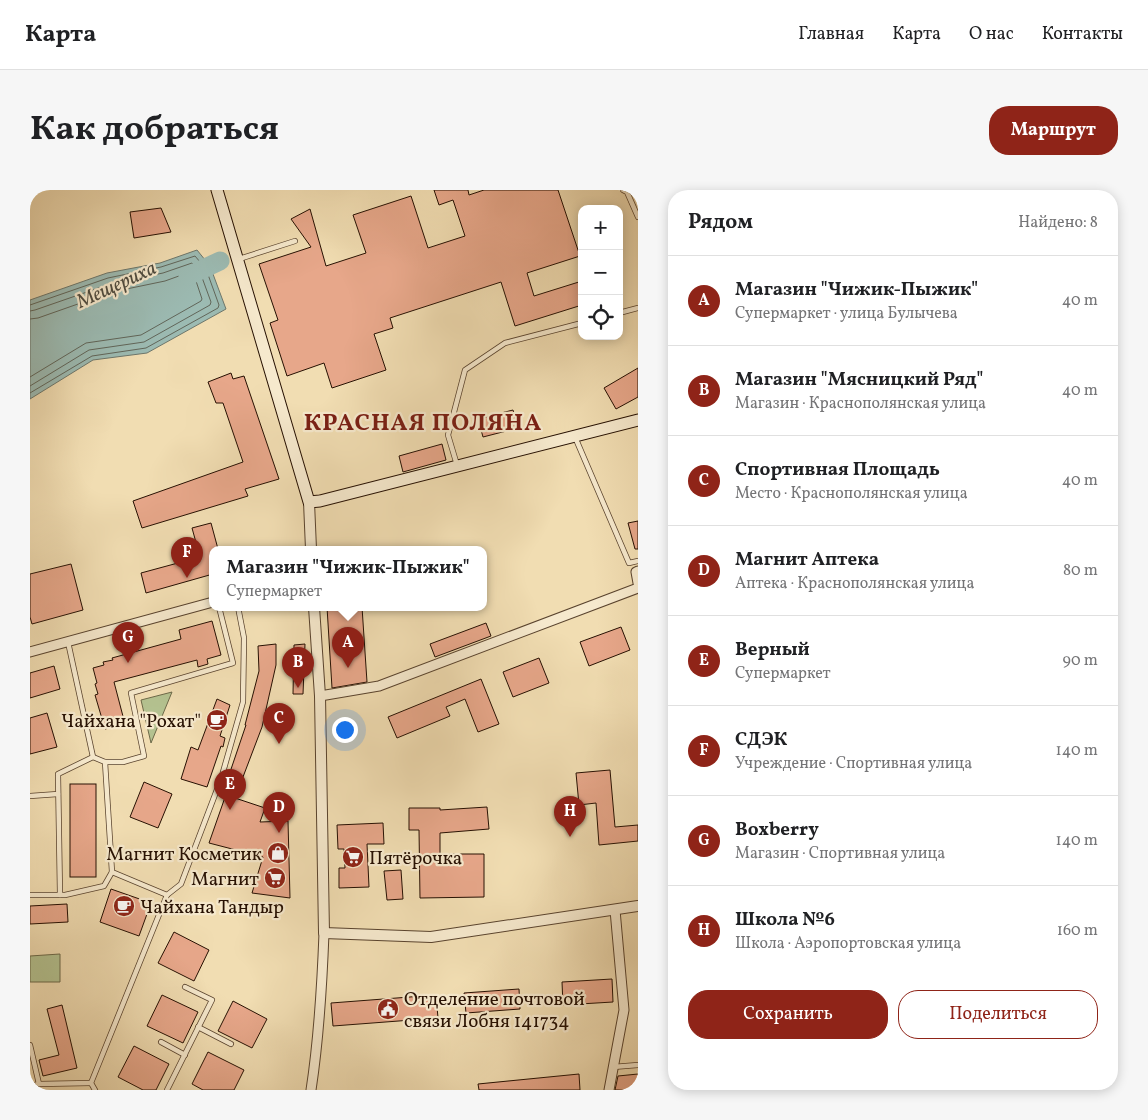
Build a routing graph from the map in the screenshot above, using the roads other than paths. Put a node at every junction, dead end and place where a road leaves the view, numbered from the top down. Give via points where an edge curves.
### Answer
1 (217, 190) edge
2 (623, 190) edge
3 (638, 217) edge
4 (294, 241) dead end
5 (237, 259) junction
6 (638, 308) edge
7 (623, 312) edge
8 (578, 324) edge
9 (638, 420) edge
10 (574, 436) junction
11 (457, 467) junction
12 (309, 502) junction
13 (311, 546) edge
14 (638, 561) edge
15 (638, 571) edge
16 (638, 583) edge
17 (638, 588) edge
18 (209, 603) edge
19 (220, 611) edge
20 (239, 611) edge
21 (314, 611) edge
22 (68, 642) junction
23 (30, 652) edge
24 (320, 696) junction
25 (93, 757) junction
26 (105, 762) junction
27 (58, 794) junction
28 (30, 796) edge
29 (112, 872) junction
30 (30, 895) edge
31 (60, 895) junction
32 (168, 895) junction
33 (638, 906) edge
34 (615, 910) junction
35 (324, 933) junction
36 (185, 988) dead end
37 (198, 1027) junction
38 (161, 1042) dead end
39 (30, 1044) edge
40 (231, 1044) dead end
41 (185, 1054) junction
42 (638, 1065) edge
43 (613, 1067) junction
44 (91, 1083) junction
45 (39, 1084) junction
46 (30, 1086) edge
47 (95, 1090) edge
48 (167, 1090) edge
49 (311, 1090) edge
50 (609, 1090) edge

1 - 5 main road
2 - 3 lane via 627,192
4 - 5 lane
5 - 12 main road
6 - 7 lane
8 - 11 lane via 505,343 465,370 448,435
9 - 10 main road
10 - 11 main road
10 - 14 lane via 629,563
11 - 12 main road
12 - 13 street
15 - 16 street
17 - 24 street via 379,686
18 - 22 street
19 - 26 lane via 232,663 131,693 144,756 123,762
20 - 32 lane via 244,638 242,702 221,779 188,868 181,884
21 - 24 street
22 - 23 street
22 - 25 lane
24 - 35 street
25 - 26 lane
25 - 27 lane via 58,774
26 - 29 lane
27 - 28 lane
27 - 31 lane
29 - 31 lane via 104,886
29 - 32 lane
30 - 31 lane
32 - 44 lane
33 - 34 street
34 - 35 street via 431,937
34 - 43 street via 624,1010
35 - 49 street via 322,990
36 - 37 lane via 212,1000
37 - 40 lane
37 - 41 lane
38 - 41 lane
39 - 45 lane
41 - 48 lane
42 - 43 lane
43 - 50 street
44 - 45 lane
44 - 47 lane
45 - 46 lane

